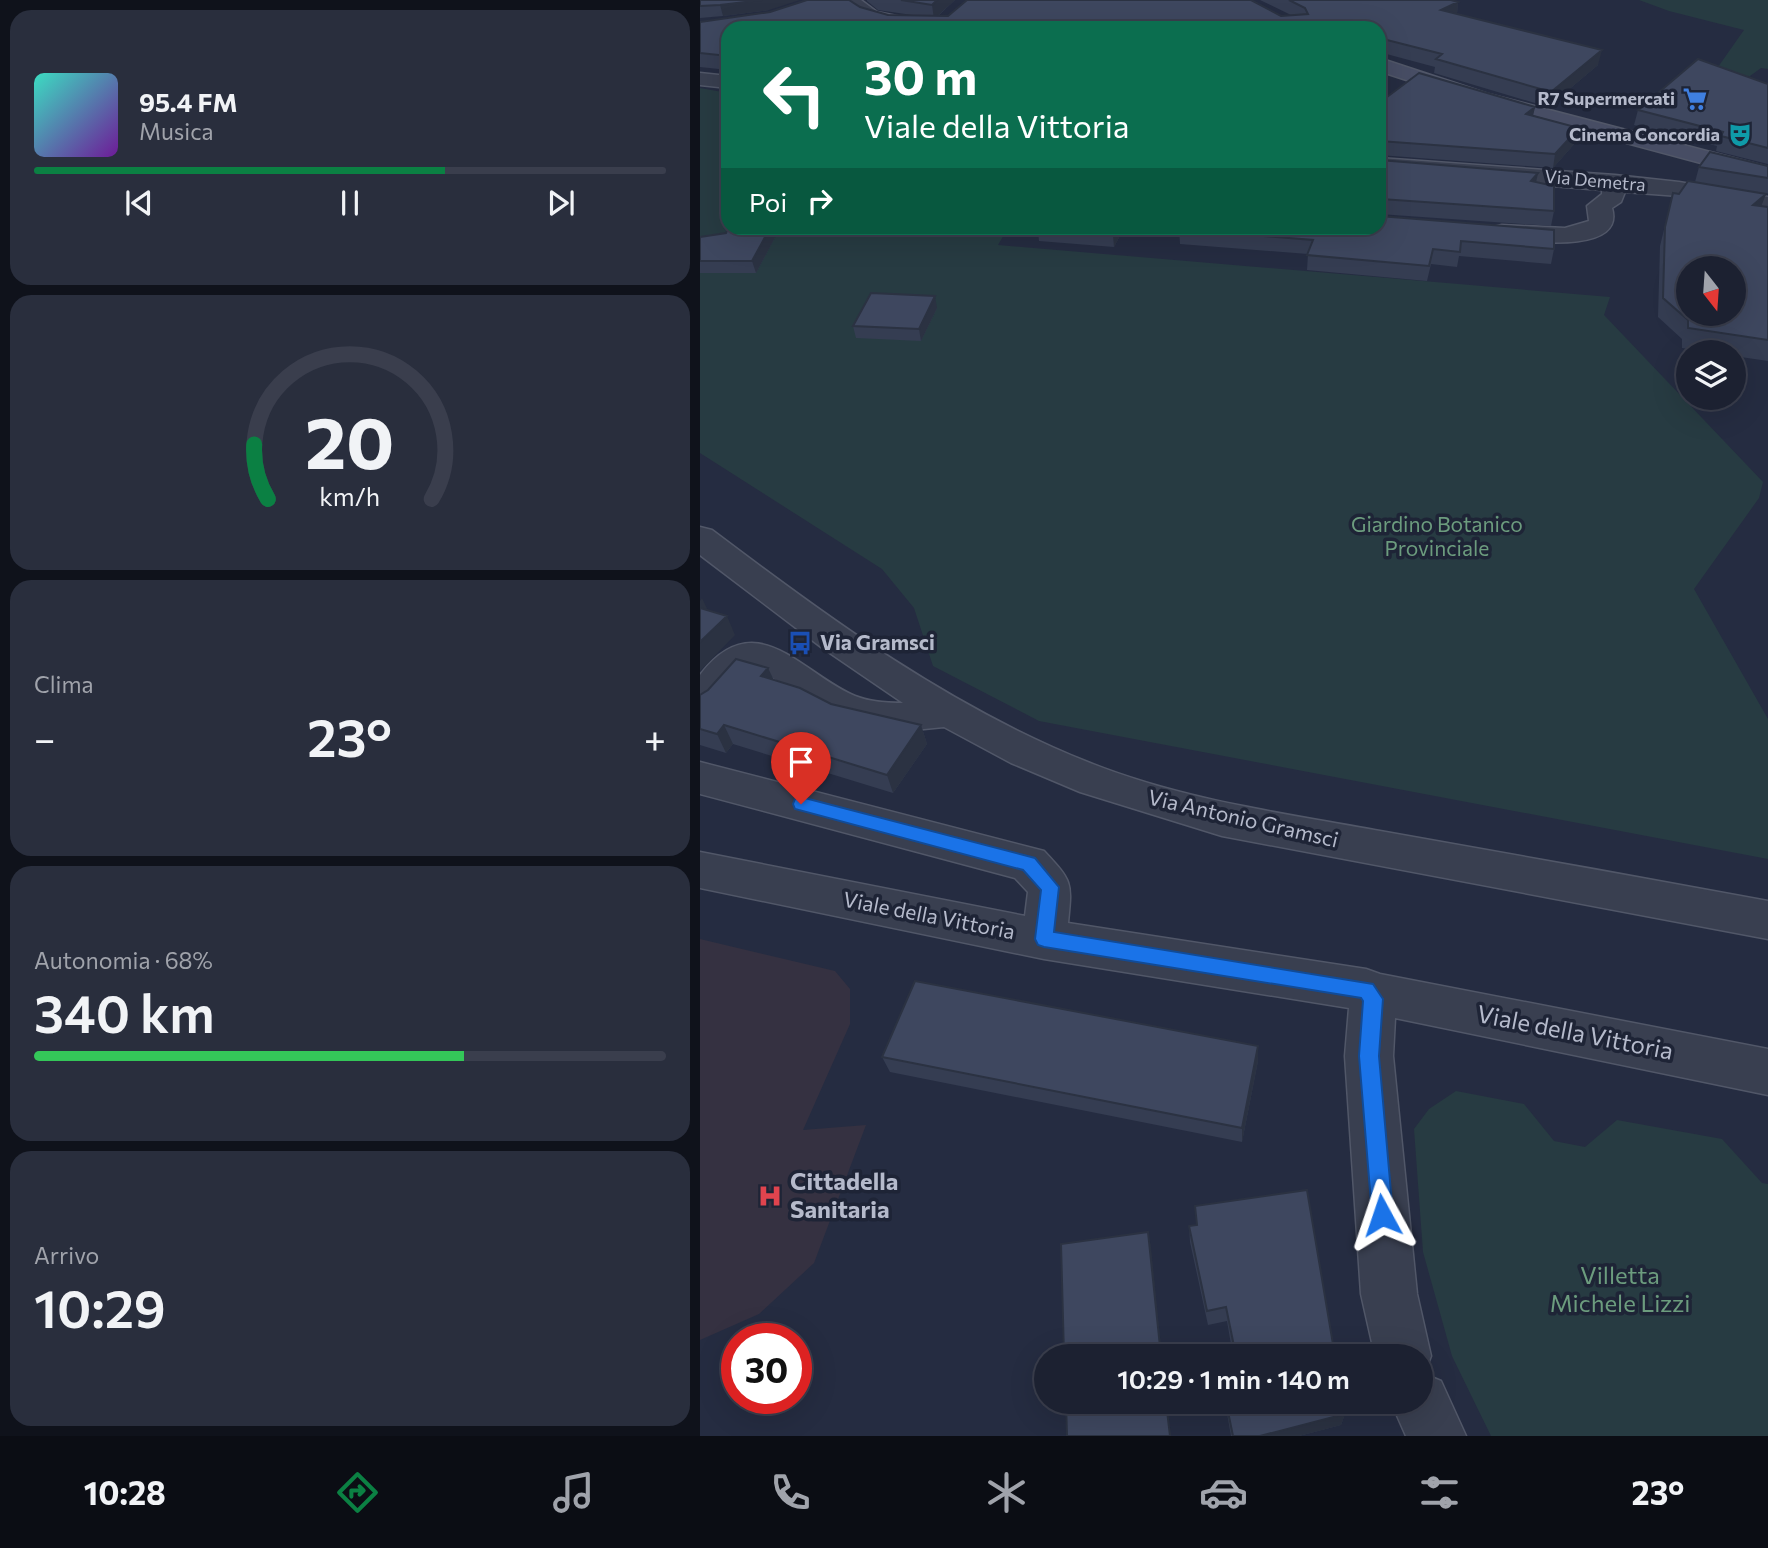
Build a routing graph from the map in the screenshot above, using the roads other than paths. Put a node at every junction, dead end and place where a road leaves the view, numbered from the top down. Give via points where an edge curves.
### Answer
1 (850, 0) edge
2 (898, 21) edge
3 (1386, 66) edge
4 (700, 79) edge
5 (721, 81) edge
6 (1386, 165) edge
7 (1768, 174) edge
8 (1386, 177) edge
9 (1615, 183) junction
10 (1768, 204) edge
11 (1599, 206) junction
12 (1475, 230) edge
13 (700, 538) edge
14 (700, 703) edge
15 (950, 712) junction
16 (700, 778) edge
17 (700, 870) edge
18 (1768, 920) edge
19 (1044, 939) junction
20 (1374, 994) junction
21 (1768, 1072) edge
22 (1400, 1344) edge
23 (1426, 1414) edge
24 (1436, 1436) edge

1 - 2 street via 871,16
3 - 7 main road via 1480,98
4 - 5 street
6 - 9 street, Via Demetra
8 - 11 street via 1564,192
9 - 10 street, Via Demetra
9 - 11 street via 1613,197
11 - 12 street via 1600,225 1569,237
13 - 15 street, Via Antonio Gramsci via 815,627
14 - 15 street via 727,669 756,657 776,662 820,695 856,712 900,718
15 - 18 street, Via Antonio Gramsci via 1075,774 1222,819
16 - 19 street via 1029,864 1050,887
17 - 19 street, Viale della Vittoria
19 - 20 street, Viale della Vittoria
20 - 21 street, Viale della Vittoria
20 - 22 street via 1369,1056 1389,1294
23 - 24 street

